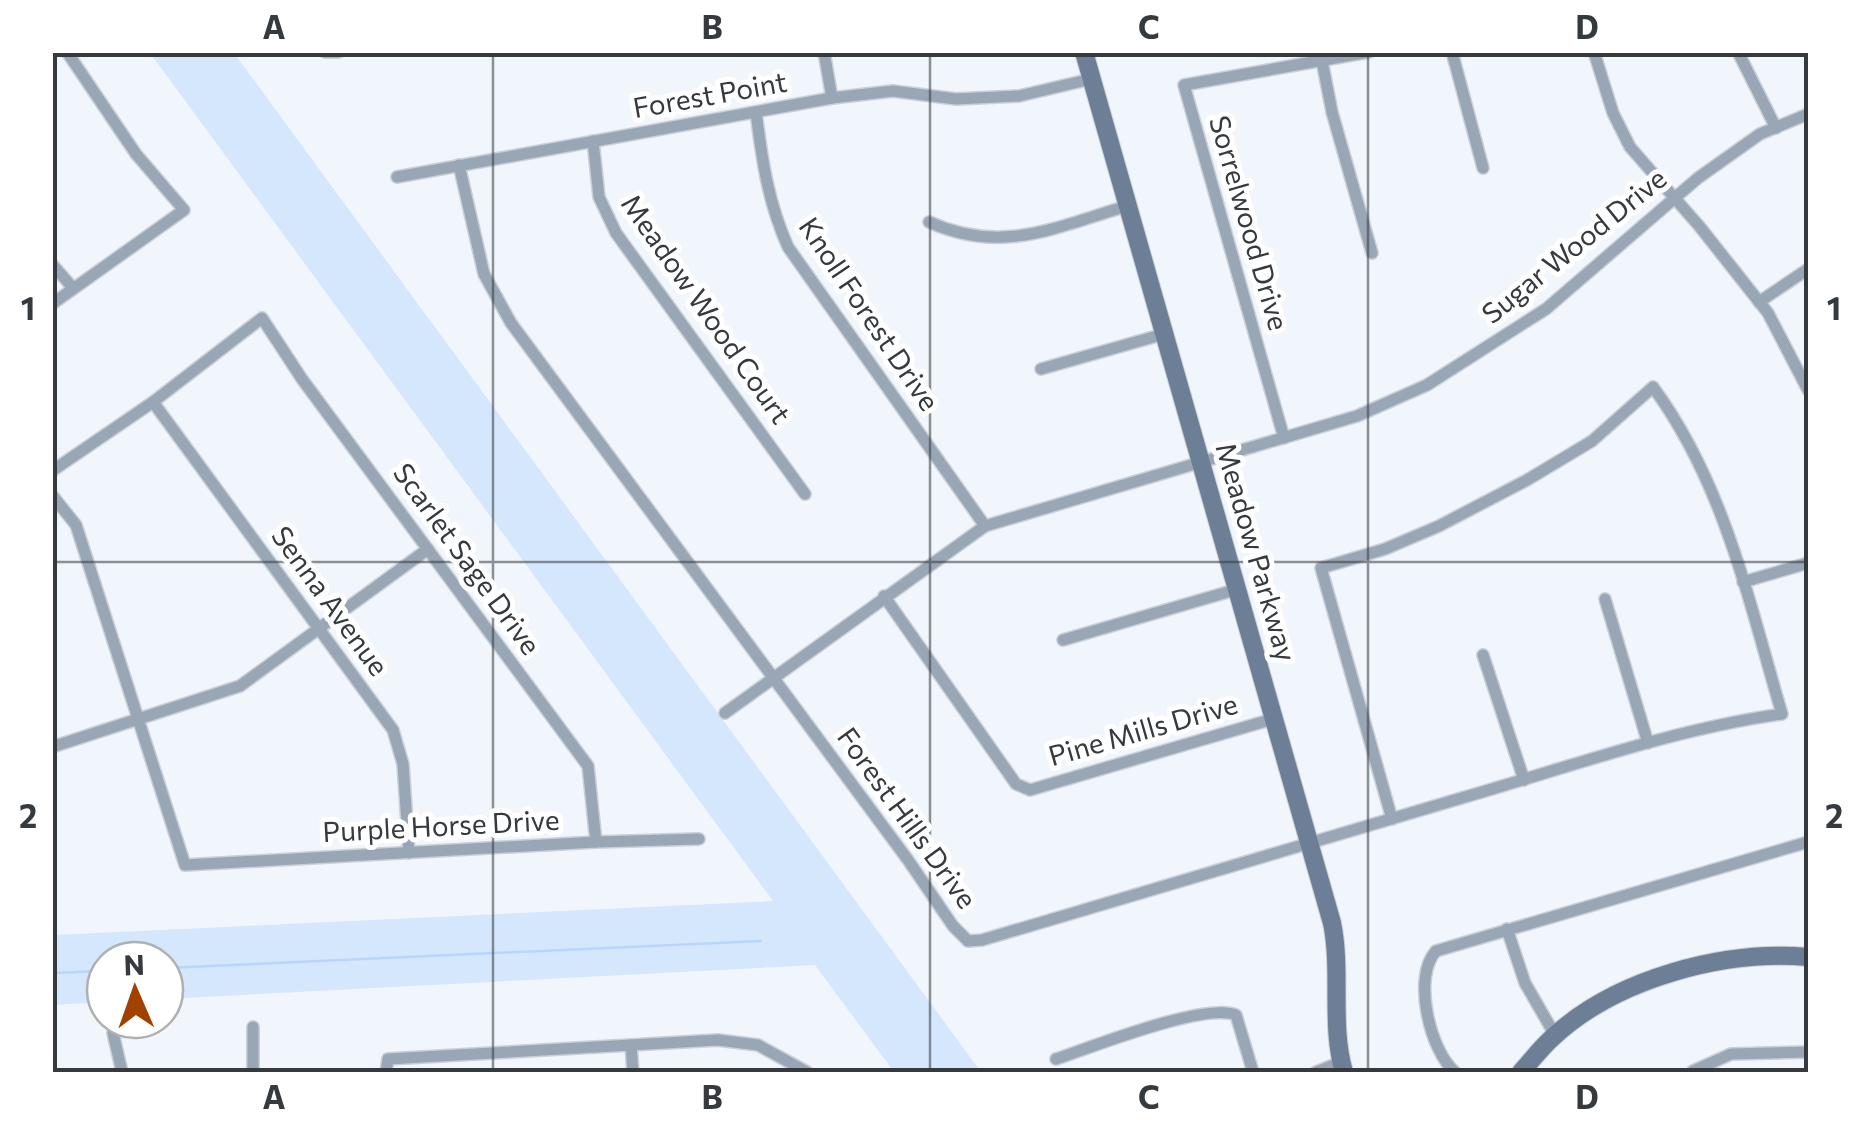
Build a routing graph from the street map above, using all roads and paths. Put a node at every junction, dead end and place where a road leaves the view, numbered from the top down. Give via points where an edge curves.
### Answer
1 (67, 52) edge
2 (324, 52) edge
3 (338, 52) edge
4 (824, 52) edge
5 (1084, 52) edge
6 (1370, 52) edge
7 (1452, 52) edge
8 (1594, 52) edge
9 (1738, 52) edge
10 (1322, 60) junction
11 (1091, 79) junction
12 (832, 98) junction
13 (756, 112) junction
14 (1808, 114) edge
15 (1776, 128) junction
16 (594, 141) junction
17 (459, 165) junction
18 (1483, 168) dead end
19 (397, 177) dead end
20 (1674, 198) junction
21 (1127, 206) junction
22 (929, 222) dead end
23 (1372, 253) dead end
24 (52, 264) edge
25 (1808, 268) edge
26 (73, 288) junction
27 (1759, 302) junction
28 (52, 304) edge
29 (1164, 334) junction
30 (1041, 369) dead end
31 (1808, 390) edge
32 (152, 402) junction
33 (1284, 438) junction
34 (1200, 462) junction
35 (52, 471) edge
36 (805, 494) dead end
37 (52, 495) edge
38 (985, 526) junction
39 (428, 549) junction
40 (1808, 563) edge
41 (1743, 582) junction
42 (1238, 589) junction
43 (884, 596) junction
44 (1605, 599) dead end
45 (320, 629) junction
46 (1063, 640) dead end
47 (1483, 655) dead end
48 (773, 677) junction
49 (724, 713) dead end
50 (1276, 718) junction
51 (140, 719) junction
52 (1648, 743) junction
53 (52, 747) edge
54 (1524, 780) junction
55 (1392, 819) junction
56 (699, 839) dead end
57 (596, 842) junction
58 (1808, 842) edge
59 (1310, 844) junction
60 (409, 853) junction
61 (1507, 928) junction
62 (1808, 957) edge
63 (253, 1027) dead end
64 (1554, 1036) junction
65 (116, 1040) edge
66 (632, 1044) junction
67 (1808, 1052) edge
68 (1056, 1060) dead end
69 (1343, 1067) edge
70 (1693, 1070) edge
71 (122, 1072) edge
72 (253, 1072) edge
73 (386, 1072) edge
74 (633, 1072) edge
75 (806, 1072) edge
76 (1253, 1072) edge
77 (1316, 1072) edge
78 (1455, 1072) edge
79 (1521, 1072) edge

1 - 26 street via 136,154 184,210
2 - 3 street
4 - 12 street
5 - 11 street, Meadow Parkway
6 - 10 street
7 - 18 street
8 - 20 street via 1630,147
9 - 15 street
10 - 23 street
10 - 33 street, Sorrelwood Drive via 1184,84
11 - 12 street, Forest Point via 1019,96 956,99 893,91
11 - 21 street, Meadow Parkway
12 - 13 street, Forest Point
13 - 16 street, Forest Point
13 - 38 street, Knoll Forest Drive via 764,180 788,247
14 - 15 street, Sugar Wood Drive
15 - 20 street, Sugar Wood Drive
16 - 17 street, Forest Point
16 - 36 street, Meadow Wood Court via 599,197 616,233
17 - 19 street, Forest Point
17 - 48 street, Forest Hills Drive via 484,274 511,324
20 - 27 street
20 - 33 street, Sugar Wood Drive via 1546,309 1478,354 1358,416
21 - 22 street via 1008,238 972,237
21 - 29 street, Meadow Parkway
24 - 26 street
25 - 27 street
26 - 28 street
27 - 31 street
29 - 30 street
29 - 34 street, Meadow Parkway
32 - 35 street
32 - 39 street, Scarlet Sage Drive via 262,318
32 - 45 street, Senna Avenue
33 - 34 street, Sugar Wood Drive
34 - 38 street, Sugar Wood Drive
34 - 42 street, Meadow Parkway
37 - 51 street via 76,525
38 - 43 street, Sugar Wood Drive
39 - 45 street
39 - 57 street, Scarlet Sage Drive via 588,766
40 - 41 street
41 - 52 street, Forest Hills Drive via 1782,714
41 - 55 street via 1699,460 1654,387 1592,441 1439,526 1321,568
42 - 46 street
42 - 50 street, Meadow Parkway
43 - 48 street, Sugar Wood Drive
43 - 50 street, Pine Mills Drive via 1016,784 1030,790
44 - 52 street
45 - 51 street via 240,686
45 - 60 street, Senna Avenue via 393,730 403,764
47 - 54 street
48 - 49 street, Sugar Wood Drive
48 - 59 street, Forest Hills Drive via 968,941
50 - 59 street, Meadow Parkway
51 - 53 street
51 - 60 street, Purple Horse Drive via 185,865
52 - 54 street, Forest Hills Drive
54 - 55 street, Forest Hills Drive
55 - 59 street, Forest Hills Drive
56 - 57 street, Purple Horse Drive
57 - 60 street, Purple Horse Drive
58 - 61 street
59 - 69 street, Meadow Parkway via 1338,950
61 - 64 street via 1525,983
61 - 78 street via 1431,956 1428,1022
62 - 64 street via 1730,958 1685,968 1629,989
63 - 72 street
64 - 79 street
65 - 71 street
66 - 73 street via 388,1059
66 - 74 street
66 - 75 street via 738,1040
67 - 70 street via 1731,1054
68 - 76 street via 1213,1012 1236,1015
69 - 77 street

